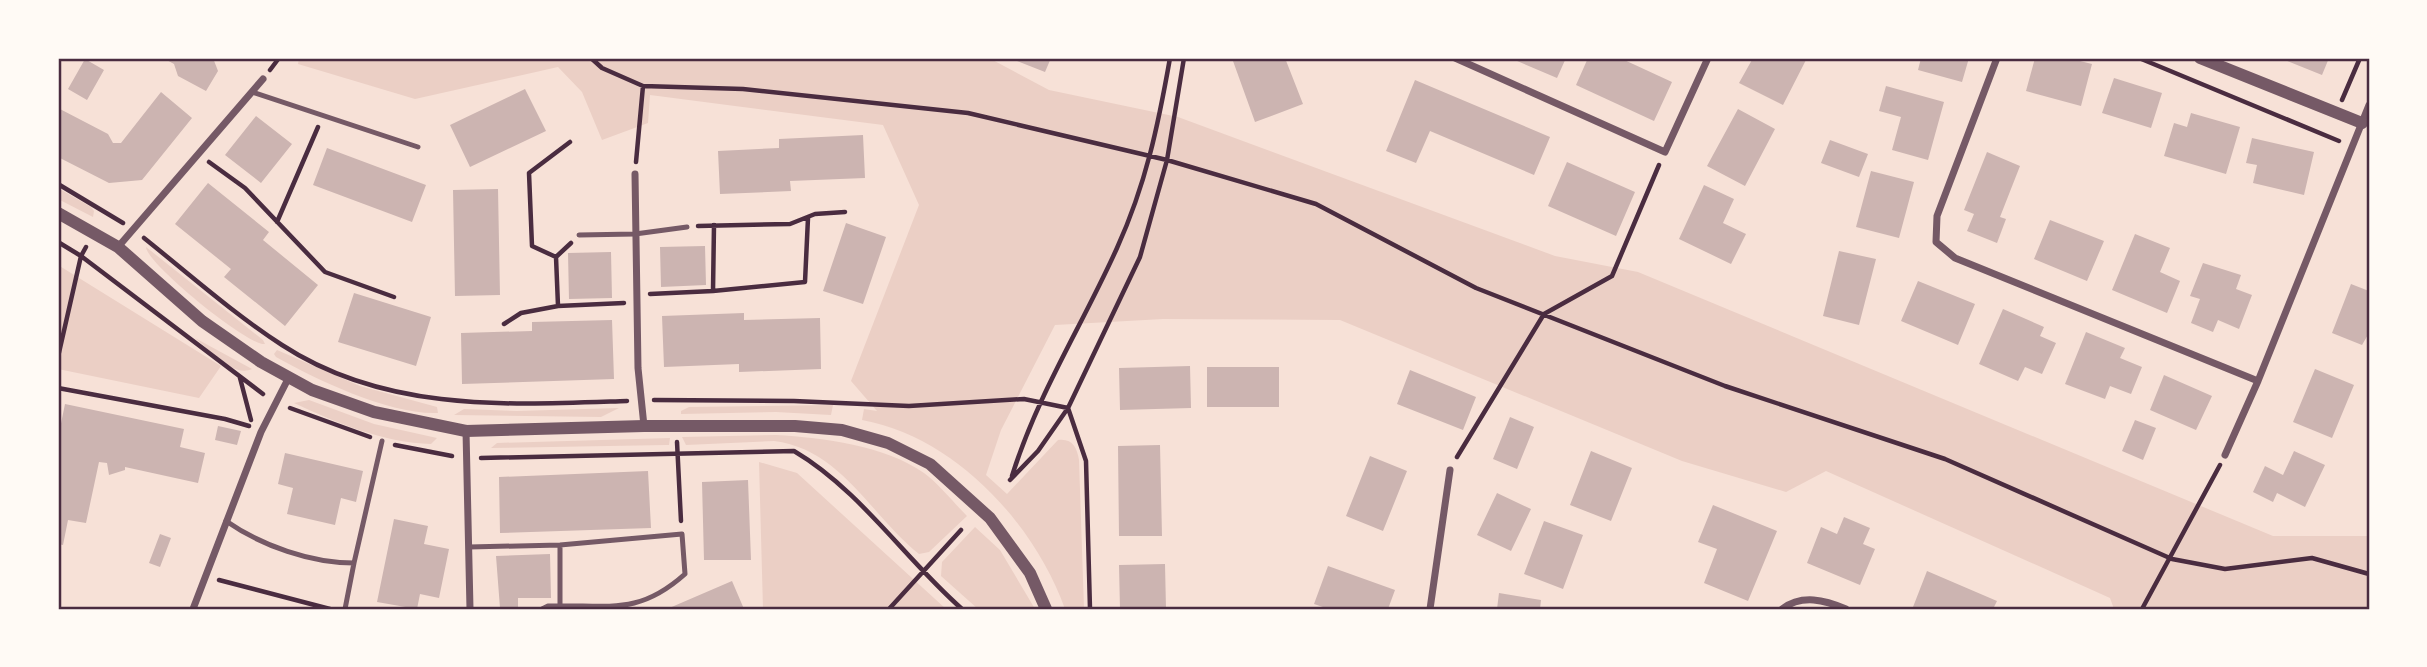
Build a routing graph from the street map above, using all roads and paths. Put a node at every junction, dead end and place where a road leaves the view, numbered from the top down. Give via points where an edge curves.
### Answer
1 (591, 58) edge
2 (1170, 58) edge
3 (1184, 58) edge
4 (1455, 58) edge
5 (1708, 58) edge
6 (1997, 58) edge
7 (2139, 58) edge
8 (2200, 58) edge
9 (263, 79) dead end
10 (643, 86) junction
11 (252, 92) junction
12 (2369, 105) edge
13 (323, 116) junction
14 (2362, 123) junction
15 (570, 142) dead end
16 (2353, 146) junction
17 (418, 148) dead end
18 (1665, 152) junction
19 (199, 154) junction
20 (1152, 156) junction
21 (1167, 160) junction
22 (635, 174) joint
23 (845, 212) dead end
24 (58, 213) edge
25 (808, 217) junction
26 (277, 222) junction
27 (714, 225) junction
28 (687, 228) joint
29 (635, 234) junction
30 (579, 235) joint
31 (58, 242) edge
32 (118, 247) junction
33 (81, 256) junction
34 (556, 257) junction
35 (713, 291) junction
36 (394, 296) dead end
37 (636, 298) junction
38 (558, 306) junction
39 (1544, 314) junction
40 (504, 324) dead end
41 (58, 357) edge
42 (239, 377) junction
43 (289, 377) junction
44 (2258, 381) junction
45 (58, 388) edge
46 (265, 395) dead end
47 (285, 406) dead end
48 (644, 426) junction
49 (466, 431) junction
50 (382, 441) junction
51 (677, 452) junction
52 (2225, 455) joint
53 (466, 458) junction
54 (1450, 470) joint
55 (226, 522) junction
56 (961, 530) dead end
57 (682, 534) junction
58 (560, 545) junction
59 (468, 547) junction
60 (2172, 559) junction
61 (354, 563) junction
62 (922, 571) junction
63 (2369, 574) edge
64 (205, 577) junction
65 (560, 606) junction
66 (193, 609) edge
67 (330, 609) edge
68 (345, 609) edge
69 (470, 609) edge
70 (542, 609) edge
71 (891, 609) edge
72 (962, 609) edge
73 (1046, 609) edge
74 (1430, 609) edge
75 (1782, 609) edge
76 (1846, 609) edge
77 (2142, 609) edge

1 - 10 path via 602,68
2 - 20 path
3 - 21 path
4 - 18 street
5 - 18 street
6 - 44 street via 1937,216 1936,242 1955,258
7 - 16 path
8 - 14 street
9 - 11 street
10 - 20 path via 743,89 968,113
10 - 22 path
11 - 13 lane
11 - 19 street
12 - 14 street
13 - 17 lane
13 - 26 path
14 - 16 street
15 - 34 path via 529,173 532,246
16 - 44 street
18 - 39 path via 1612,276
19 - 26 path via 244,188
19 - 32 street
20 - 21 path
20 - 21 path via 1117,248 1027,429 1010,480 1038,451 1085,375 1140,257
21 - 39 path via 1315,204 1476,288
22 - 29 street
23 - 25 path
24 - 32 street
25 - 27 path via 790,224
25 - 35 path via 805,282
26 - 36 path via 325,272
27 - 28 path
27 - 35 path
28 - 29 lane
29 - 30 lane
29 - 37 street
30 - 34 path
31 - 33 path
32 - 43 street via 202,321
33 - 41 path
33 - 42 path
34 - 38 path
35 - 37 path
37 - 38 path
37 - 48 street
38 - 40 path via 521,313
39 - 54 path
39 - 60 path via 1725,386 1945,459
42 - 45 path via 253,428
42 - 46 path
43 - 49 street via 374,412
43 - 55 street via 261,432
44 - 52 street
47 - 50 path
48 - 49 street
48 - 73 street via 795,426 842,430 888,443 930,464 990,518 1030,573
49 - 53 street
50 - 53 path
50 - 61 lane
51 - 53 path
51 - 57 path
51 - 62 path via 794,451 825,469
52 - 60 path
53 - 59 street
54 - 74 street
55 - 61 lane via 311,558
55 - 64 street
56 - 62 path
57 - 58 lane
57 - 65 lane via 685,574 646,602
58 - 59 lane
58 - 65 lane
59 - 69 street
60 - 63 path via 2225,569 2312,558
60 - 77 path
61 - 68 lane
62 - 71 path via 921,578
62 - 72 path
64 - 66 street
64 - 67 path
65 - 70 lane
75 - 76 street via 1814,599

